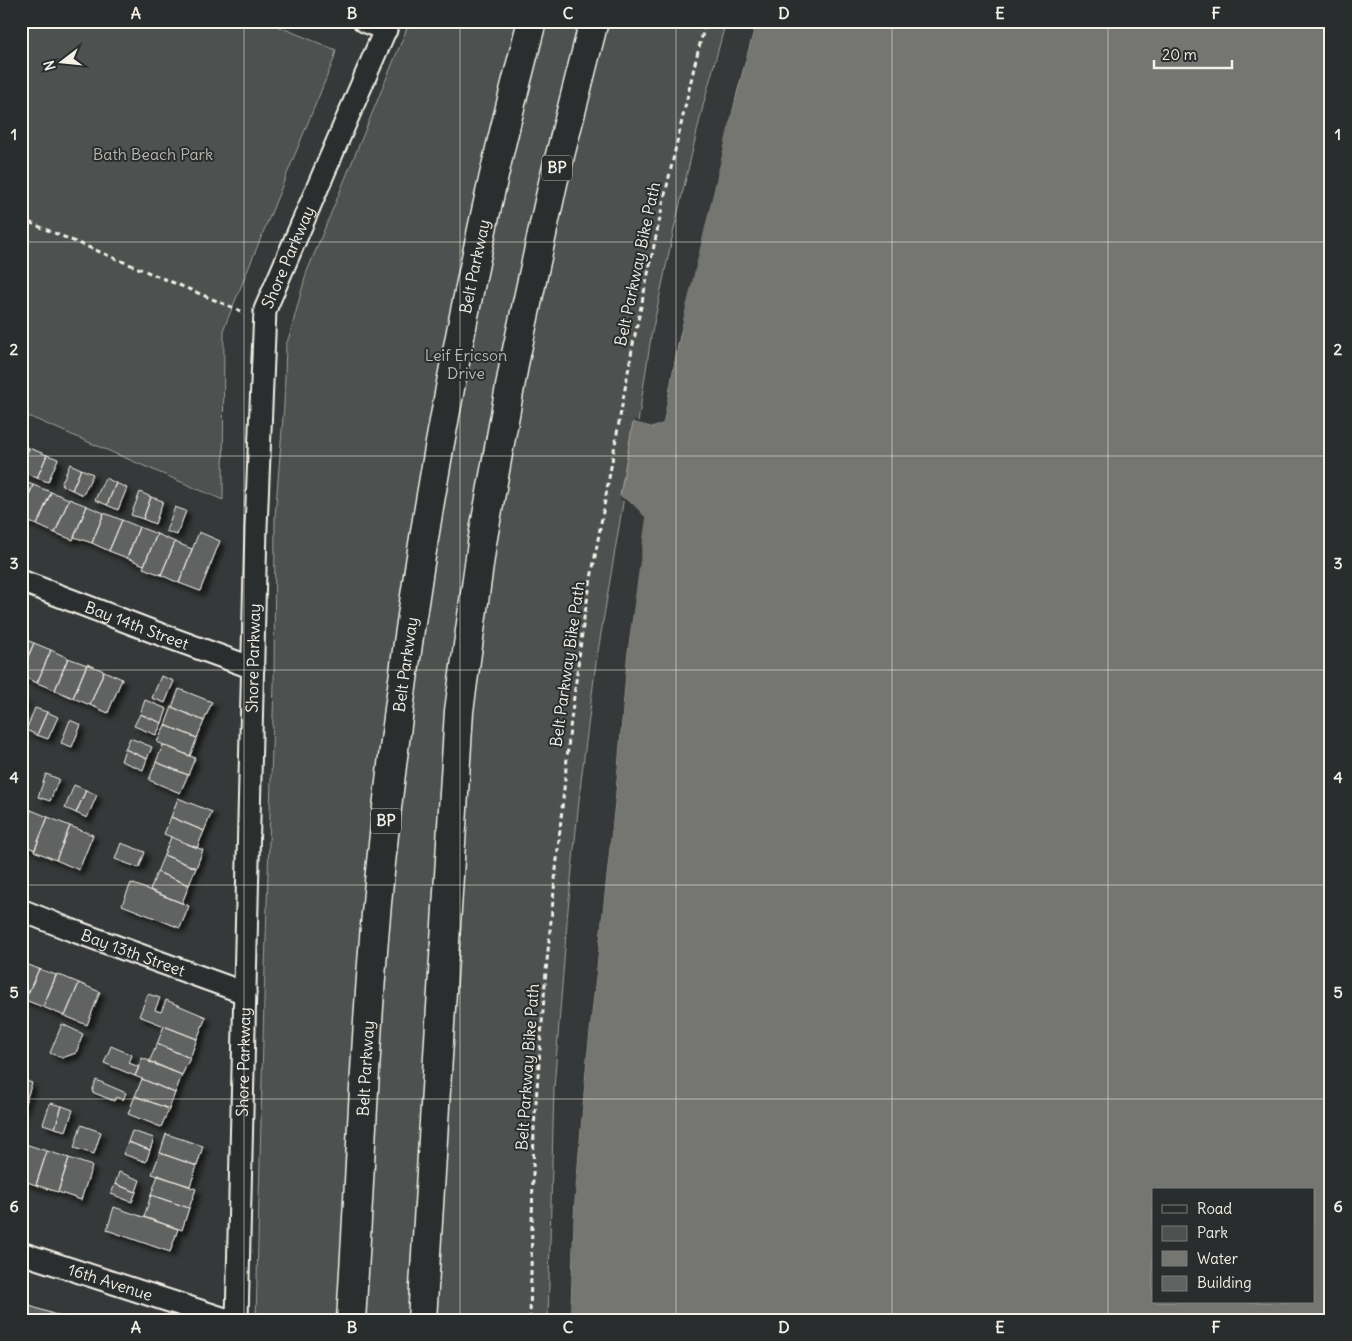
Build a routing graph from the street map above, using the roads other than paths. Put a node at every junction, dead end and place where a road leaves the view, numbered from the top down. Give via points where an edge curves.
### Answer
1 (364, 21) edge
2 (532, 21) edge
3 (594, 21) edge
4 (388, 26) edge
5 (21, 581) edge
6 (253, 668) junction
7 (21, 910) edge
8 (245, 993) junction
9 (21, 1253) edge
10 (228, 1320) edge
11 (237, 1320) edge
12 (351, 1320) edge
13 (422, 1320) edge

1 - 4 street
2 - 12 highway, Belt Parkway / BP via 500,148 462,327 429,504 402,685 380,873
3 - 13 highway, BP via 515,359 482,543 459,711
4 - 6 street, Shore Parkway via 265,310
5 - 6 street, Bay 14th Street
6 - 8 street, Shore Parkway
7 - 8 street, Bay 13th Street
8 - 11 street, Shore Parkway
9 - 10 street, 16th Avenue

